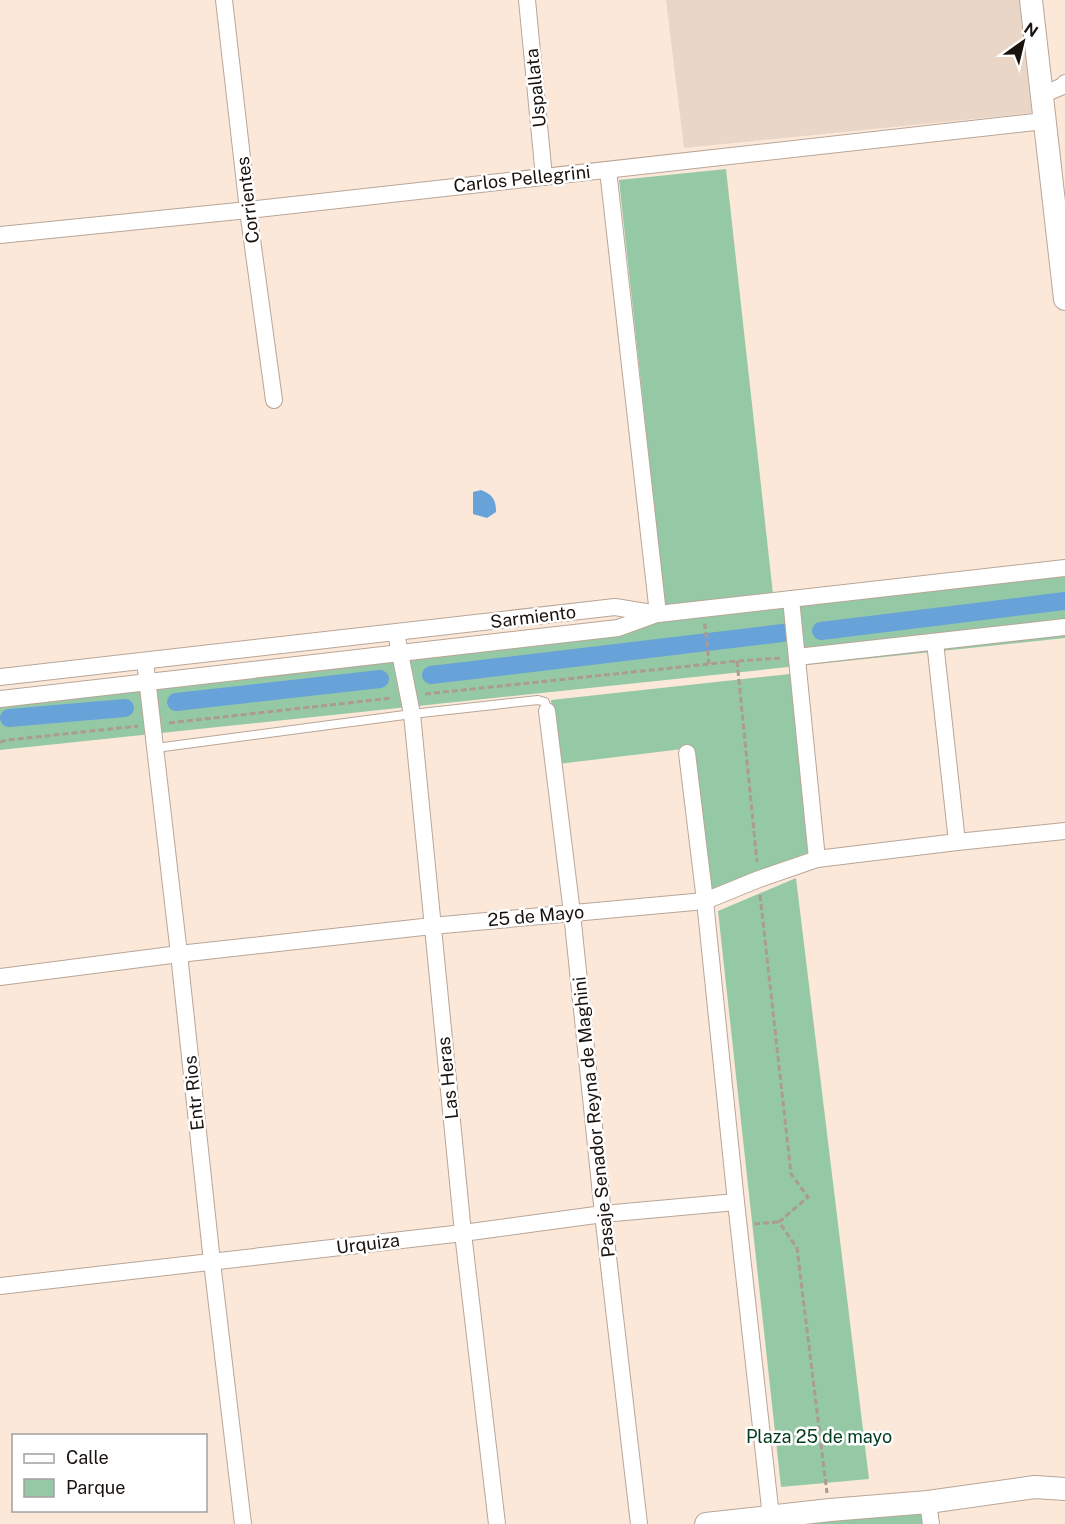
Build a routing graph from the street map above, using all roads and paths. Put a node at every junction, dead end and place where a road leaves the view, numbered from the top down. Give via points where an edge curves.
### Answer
1 (224, 0) edge
2 (527, 0) edge
3 (1031, 0) edge
4 (1065, 83) edge
5 (1042, 95) junction
6 (1044, 121) junction
7 (608, 170) junction
8 (544, 177) junction
9 (249, 210) junction
10 (0, 235) edge
11 (1065, 300) edge
12 (274, 400) dead end
13 (1065, 568) edge
14 (791, 599) junction
15 (658, 614) junction
16 (1065, 627) edge
17 (396, 633) junction
18 (706, 637) dead end
19 (935, 642) junction
20 (400, 654) junction
21 (797, 657) junction
22 (145, 661) junction
23 (737, 661) dead end
24 (709, 664) dead end
25 (0, 677) edge
26 (148, 682) junction
27 (0, 699) edge
28 (547, 711) joint
29 (412, 714) junction
30 (156, 748) junction
31 (687, 753) dead end
32 (1065, 831) edge
33 (957, 842) junction
34 (817, 859) junction
35 (759, 879) junction
36 (705, 901) junction
37 (572, 913) junction
38 (432, 926) junction
39 (179, 954) junction
40 (0, 977) edge
41 (736, 1202) junction
42 (603, 1214) junction
43 (779, 1222) junction
44 (739, 1225) junction
45 (463, 1233) junction
46 (212, 1262) junction
47 (0, 1286) edge
48 (1065, 1475) edge
49 (1035, 1487) junction
50 (1065, 1489) edge
51 (830, 1510) junction
52 (929, 1513) edge
53 (771, 1517) junction
54 (243, 1524) edge
55 (497, 1524) edge
56 (639, 1524) edge
57 (706, 1524) edge

1 - 9 street, Corrientes
2 - 8 street, Uspallata
3 - 5 main road
4 - 5 street
5 - 6 main road
6 - 7 street, Carlos Pellegrini
6 - 11 main road
7 - 8 street, Carlos Pellegrini
7 - 15 street
8 - 9 street, Carlos Pellegrini
9 - 10 street, Carlos Pellegrini
9 - 12 street, Corrientes
13 - 14 street, Sarmiento
14 - 15 street, Sarmiento
14 - 21 street
15 - 17 street, Sarmiento via 615,607
15 - 20 street via 618,628
16 - 19 street
17 - 20 street, Las Heras
17 - 22 street, Sarmiento
18 - 24 path
19 - 21 street
19 - 33 street
20 - 26 street
20 - 29 street, Las Heras
21 - 34 street
22 - 25 street, Sarmiento
22 - 26 street, Entr Rios
23 - 35 path
26 - 27 street
26 - 30 street, Entr Rios
28 - 29 lane via 545,702 538,700
28 - 37 street, Pasaje Senador Reyna de Maghini
29 - 30 lane
29 - 38 street, Las Heras
30 - 39 street, Entr Rios
31 - 36 street
32 - 33 street, 25 de Mayo
33 - 34 street, 25 de Mayo
34 - 35 street, 25 de Mayo
35 - 36 street, 25 de Mayo
35 - 43 path via 791,1174 808,1197
36 - 37 street, 25 de Mayo
36 - 41 street
37 - 38 street, 25 de Mayo
37 - 42 street, Pasaje Senador Reyna de Maghini
38 - 39 street, 25 de Mayo
38 - 45 street, Las Heras
39 - 40 street, 25 de Mayo
39 - 46 street, Entr Rios
41 - 42 street, Urquiza
41 - 44 street
42 - 45 street, Urquiza
42 - 56 street, Pasaje Senador Reyna de Maghini
43 - 44 path
43 - 51 path via 797,1248
44 - 53 street
45 - 46 street, Urquiza
45 - 55 street, Las Heras
46 - 47 street, Urquiza
46 - 54 street, Entr Rios
48 - 49 main road
49 - 50 main road
49 - 52 main road
51 - 52 main road
51 - 53 main road
53 - 57 main road

